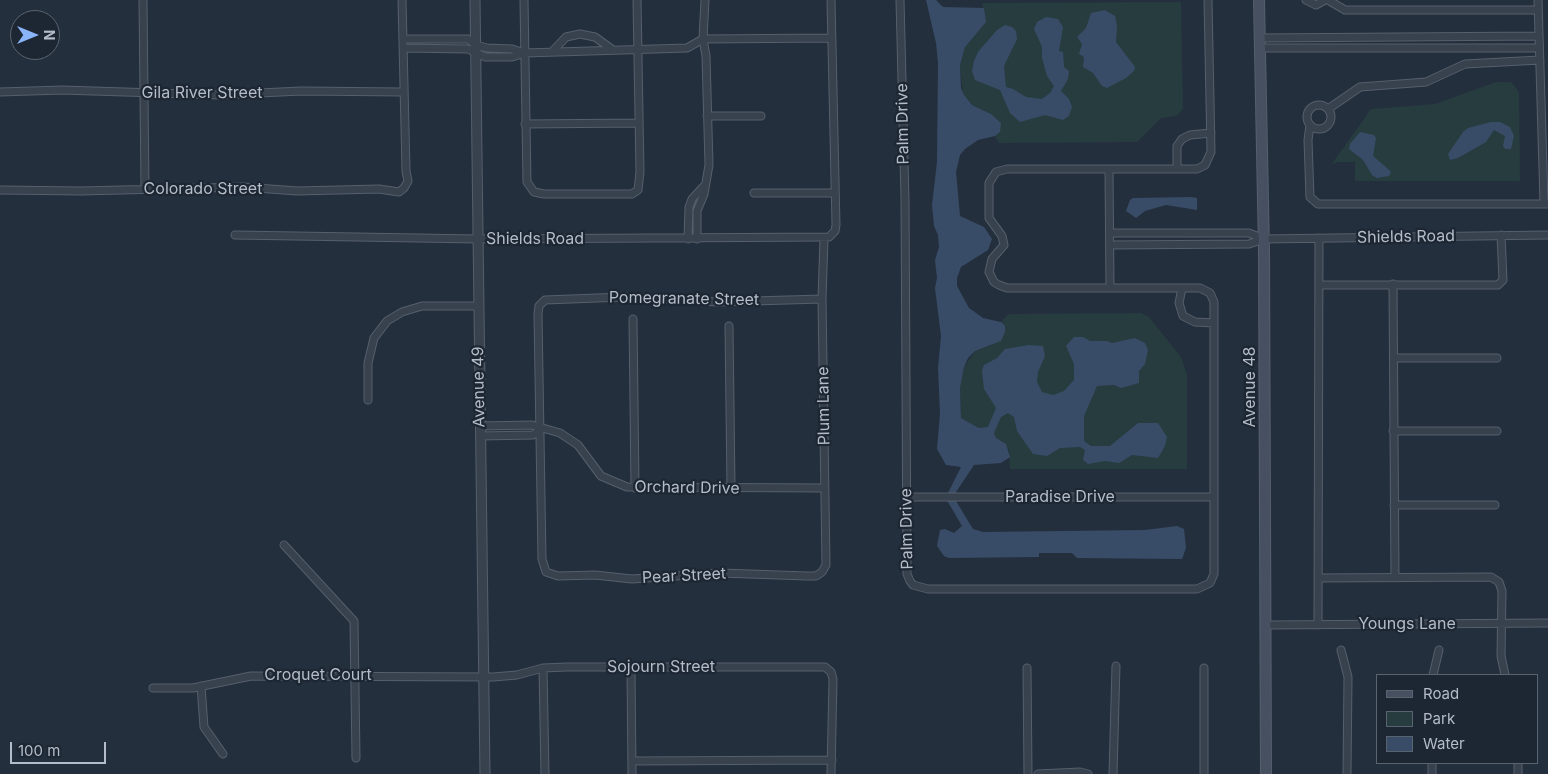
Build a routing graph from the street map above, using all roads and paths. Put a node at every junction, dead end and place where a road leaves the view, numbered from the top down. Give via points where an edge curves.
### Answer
1 (143, 0) edge
2 (402, 0) edge
3 (475, 0) edge
4 (524, 0) edge
5 (637, 0) edge
6 (705, 0) edge
7 (831, 0) edge
8 (900, 0) edge
9 (1208, 0) edge
10 (1259, 0) edge
11 (1306, 0) edge
12 (1326, 0) edge
13 (1538, 0) edge
14 (1538, 10) junction
15 (1539, 36) junction
16 (832, 38) junction
17 (403, 39) junction
18 (703, 39) junction
19 (1260, 43) junction
20 (403, 48) junction
21 (1539, 48) junction
22 (476, 49) junction
23 (637, 49) junction
24 (613, 50) junction
25 (552, 52) junction
26 (525, 53) junction
27 (1540, 60) junction
28 (0, 92) edge
29 (144, 92) junction
30 (403, 92) junction
31 (1544, 102) edge
32 (1328, 110) junction
33 (707, 116) junction
34 (761, 116) dead end
35 (639, 123) junction
36 (525, 124) junction
37 (1310, 125) junction
38 (1211, 133) junction
39 (1109, 169) junction
40 (1177, 169) junction
41 (704, 186) junction
42 (145, 189) junction
43 (0, 190) edge
44 (754, 193) dead end
45 (834, 193) junction
46 (1546, 203) edge
47 (1110, 233) junction
48 (1548, 234) edge
49 (235, 235) dead end
50 (1501, 235) junction
51 (1319, 238) junction
52 (478, 239) junction
53 (688, 239) junction
54 (697, 239) junction
55 (824, 239) junction
56 (1264, 239) junction
57 (1110, 245) junction
58 (1394, 284) junction
59 (1319, 285) junction
60 (1110, 288) junction
61 (1182, 288) junction
62 (822, 299) junction
63 (478, 306) junction
64 (634, 320) dead end
65 (1214, 322) junction
66 (728, 326) dead end
67 (1394, 358) junction
68 (1497, 358) dead end
69 (368, 400) dead end
70 (480, 426) junction
71 (541, 429) junction
72 (1394, 431) junction
73 (1497, 431) dead end
74 (480, 436) junction
75 (635, 488) junction
76 (825, 488) junction
77 (731, 489) junction
78 (907, 497) junction
79 (1214, 497) junction
80 (1394, 505) junction
81 (1496, 506) dead end
82 (284, 544) dead end
83 (822, 572) joint
84 (1318, 578) junction
85 (1395, 578) junction
86 (1501, 623) junction
87 (1548, 623) edge
88 (1267, 625) junction
89 (1318, 625) junction
90 (1341, 650) dead end
91 (1439, 650) dead end
92 (1116, 666) dead end
93 (631, 667) junction
94 (543, 668) junction
95 (1027, 668) dead end
96 (1204, 668) dead end
97 (1433, 674) edge
98 (1505, 674) edge
99 (354, 675) junction
100 (484, 677) junction
101 (202, 686) junction
102 (153, 688) dead end
103 (223, 754) dead end
104 (356, 758) dead end
105 (832, 760) junction
106 (632, 761) junction
107 (485, 774) edge
108 (545, 774) edge
109 (632, 774) edge
110 (831, 774) edge
111 (1028, 774) edge
112 (1038, 774) edge
113 (1088, 774) edge
114 (1113, 774) edge
115 (1204, 774) edge
116 (1266, 774) edge
117 (1347, 774) edge

1 - 29 street
2 - 17 street
3 - 22 street, Avenue 49
4 - 26 street
5 - 23 street
6 - 18 street
7 - 16 street
8 - 78 street, Palm Drive
9 - 38 street, Palm Drive
10 - 19 main road, Avenue 48
11 - 12 street via 1316,5
12 - 14 street via 1345,10
13 - 14 street
14 - 15 street
15 - 19 street
15 - 21 street
16 - 18 street
16 - 45 street
17 - 20 street
17 - 22 street via 468,39
18 - 23 street via 687,48
18 - 33 street
19 - 21 street
19 - 56 main road, Avenue 48
20 - 22 street
20 - 30 street
21 - 27 street
22 - 26 street via 485,57 512,57
22 - 52 street, Avenue 49
23 - 24 street
23 - 35 street
24 - 25 street
24 - 25 street via 595,37 580,34 566,38
25 - 26 street
26 - 36 street
27 - 31 street
27 - 32 street via 1465,64 1426,82 1360,87
28 - 29 street, Gila River Street
29 - 30 street, Gila River Street
29 - 42 street
30 - 42 street, Colorado Street via 408,181 399,192 244,187
31 - 46 street
32 - 37 street via 1322,106 1312,108 1308,114
32 - 37 street via 1331,117 1328,125 1318,129
33 - 34 street
33 - 41 street via 709,165
35 - 36 street
35 - 36 street via 640,183 632,194 544,194 530,189
37 - 46 street via 1310,197 1318,204
38 - 40 street via 1190,135 1179,142
38 - 40 street, Palm Drive via 1211,156 1205,165 1197,169
39 - 40 street, Palm Drive
39 - 47 street
39 - 60 street, Palm Drive via 1006,169 996,172 989,183 989,218 1004,240 1002,249 990,265 991,277 999,285 1008,288
41 - 53 street via 692,199
41 - 54 street via 698,211
42 - 43 street, Colorado Street via 81,192
44 - 45 street
45 - 55 street, Shields Road via 836,225 833,234
47 - 56 street, Shields Road via 1249,233
47 - 57 street
48 - 50 street, Shields Road
49 - 52 street, Shields Road
50 - 51 street, Shields Road
50 - 58 street via 1503,280 1498,285
51 - 56 street, Shields Road
51 - 59 street
52 - 53 street, Shields Road
52 - 63 street, Avenue 49
53 - 54 street, Shields Road
54 - 55 street, Shields Road
55 - 62 street, Plum Lane
56 - 57 street, Shields Road via 1249,244
56 - 88 main road, Avenue 48
57 - 60 street
58 - 59 street
58 - 67 street
59 - 84 street
60 - 61 street, Palm Drive
61 - 65 street, Palm Drive via 1200,288 1210,293 1214,302
61 - 65 street via 1179,304 1183,316 1195,322
62 - 71 street, Pomegranate Street via 720,302 623,296 545,300 539,306 538,314
62 - 76 street, Plum Lane
63 - 69 street via 422,306 387,321 374,338 368,363
63 - 70 street, Avenue 49
64 - 75 street
65 - 79 street, Palm Drive
66 - 77 street
67 - 68 street
67 - 72 street
70 - 71 street, Orchard Drive via 532,425
70 - 74 street, Avenue 49
71 - 74 street, Orchard Drive via 533,435
71 - 75 street, Orchard Drive via 567,436 606,479
71 - 83 street, Pear Street via 542,559 546,572 558,576 632,579 727,573 816,576
72 - 73 street
72 - 80 street
74 - 100 street, Avenue 49
75 - 77 street, Orchard Drive
76 - 77 street, Orchard Drive
76 - 83 street, Plum Lane via 826,565
78 - 79 street, Paradise Drive
78 - 79 street, Palm Drive via 907,574 913,585 922,588 1197,589 1213,579
80 - 81 street
80 - 85 street
82 - 99 street via 354,621
84 - 85 street
84 - 89 street
85 - 86 street via 1491,577 1499,582 1502,591
86 - 87 street, Youngs Lane
86 - 89 street, Youngs Lane
86 - 98 street
88 - 89 street, Youngs Lane
88 - 116 main road, Avenue 48
90 - 117 street via 1348,676
91 - 97 street
92 - 114 street
93 - 94 street, Sojourn Street
93 - 105 street, Sojourn Street via 826,667 833,679
93 - 106 street
94 - 100 street, Sojourn Street via 517,675
94 - 108 street
95 - 111 street
96 - 115 street
99 - 100 street, Croquet Court
99 - 101 street, Croquet Court via 251,676
99 - 104 street
100 - 107 street, Avenue 49
101 - 102 street, Croquet Court
101 - 103 street via 204,727
105 - 106 street
105 - 110 street
106 - 109 street
112 - 113 street

